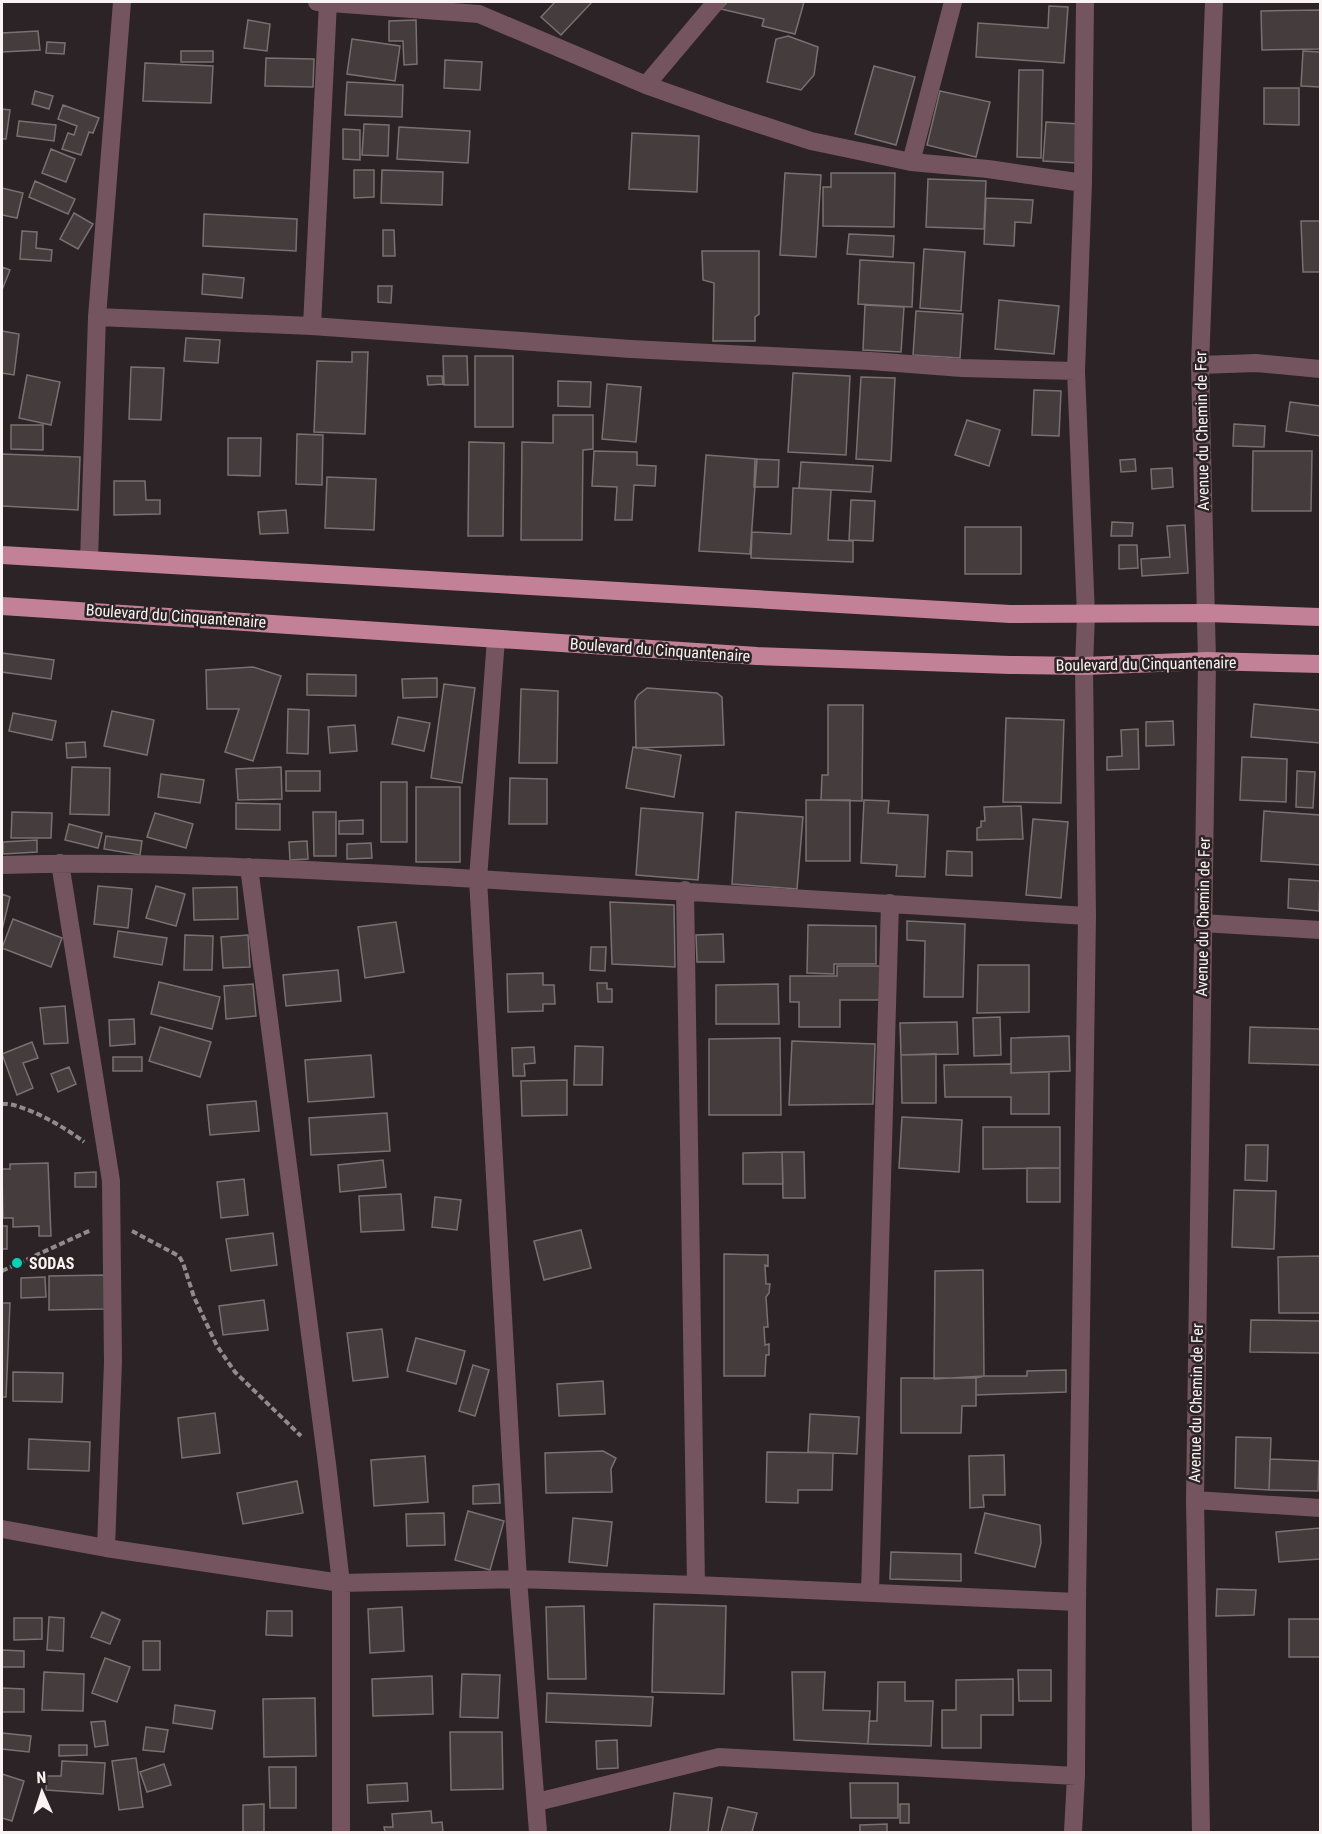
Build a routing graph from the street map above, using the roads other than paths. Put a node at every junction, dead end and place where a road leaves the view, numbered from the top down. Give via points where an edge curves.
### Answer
1 (122, 2) edge
2 (324, 2) edge
3 (716, 2) edge
4 (953, 2) edge
5 (1085, 2) edge
6 (1214, 2) edge
7 (483, 8) edge
8 (646, 85) junction
9 (911, 162) junction
10 (1083, 183) junction
11 (97, 317) junction
12 (312, 326) junction
13 (1200, 365) junction
14 (1320, 369) edge
15 (1077, 371) junction
16 (2, 555) edge
17 (89, 560) junction
18 (2, 606) edge
19 (1207, 614) junction
20 (1086, 615) junction
21 (1320, 617) edge
22 (496, 639) junction
23 (1207, 662) junction
24 (1320, 664) edge
25 (1084, 666) junction
26 (60, 863) junction
27 (2, 865) edge
28 (249, 867) junction
29 (478, 879) junction
30 (685, 890) junction
31 (890, 903) junction
32 (1087, 916) junction
33 (1202, 923) junction
34 (1320, 930) edge
35 (1195, 1500) junction
36 (1320, 1508) edge
37 (2, 1529) edge
38 (106, 1548) junction
39 (518, 1579) junction
40 (341, 1583) junction
41 (696, 1585) junction
42 (870, 1592) junction
43 (1077, 1602) junction
44 (1076, 1776) junction
45 (537, 1802) junction
46 (341, 1833) edge
47 (538, 1833) edge
48 (1073, 1833) edge
49 (1201, 1833) edge

1 - 11 street
2 - 7 street
2 - 12 street
3 - 8 street
4 - 9 street
5 - 10 street
6 - 13 street, Avenue du Chemin de Fer
7 - 8 street
8 - 9 street via 811,141
9 - 10 street
10 - 15 street
11 - 12 street
11 - 17 street
12 - 15 street via 631,349
13 - 14 street via 1256,363
13 - 19 street, Avenue du Chemin de Fer
15 - 20 street
16 - 17 main road
17 - 20 main road via 1010,614
18 - 22 main road, Boulevard du Cinquantenaire
19 - 20 main road
19 - 21 main road
19 - 23 street, Avenue du Chemin de Fer
20 - 25 street
22 - 25 main road, Boulevard du Cinquantenaire via 757,656
22 - 29 street
23 - 24 main road, Boulevard du Cinquantenaire
23 - 25 main road, Boulevard du Cinquantenaire
23 - 33 street, Avenue du Chemin de Fer
25 - 32 street
26 - 27 street
26 - 28 street
26 - 38 street via 111,1181 113,1362
28 - 29 street
28 - 40 street
29 - 30 street
29 - 39 street
30 - 31 street
30 - 41 street
31 - 32 street
31 - 42 street
32 - 43 street
33 - 34 street
33 - 35 street, Avenue du Chemin de Fer
35 - 36 street
35 - 49 street, Avenue du Chemin de Fer
37 - 38 street
38 - 40 street
39 - 40 street
39 - 41 street
39 - 45 street
40 - 46 street
41 - 42 street
42 - 43 street
43 - 44 street
44 - 45 street via 719,1757
44 - 48 street
45 - 47 street

